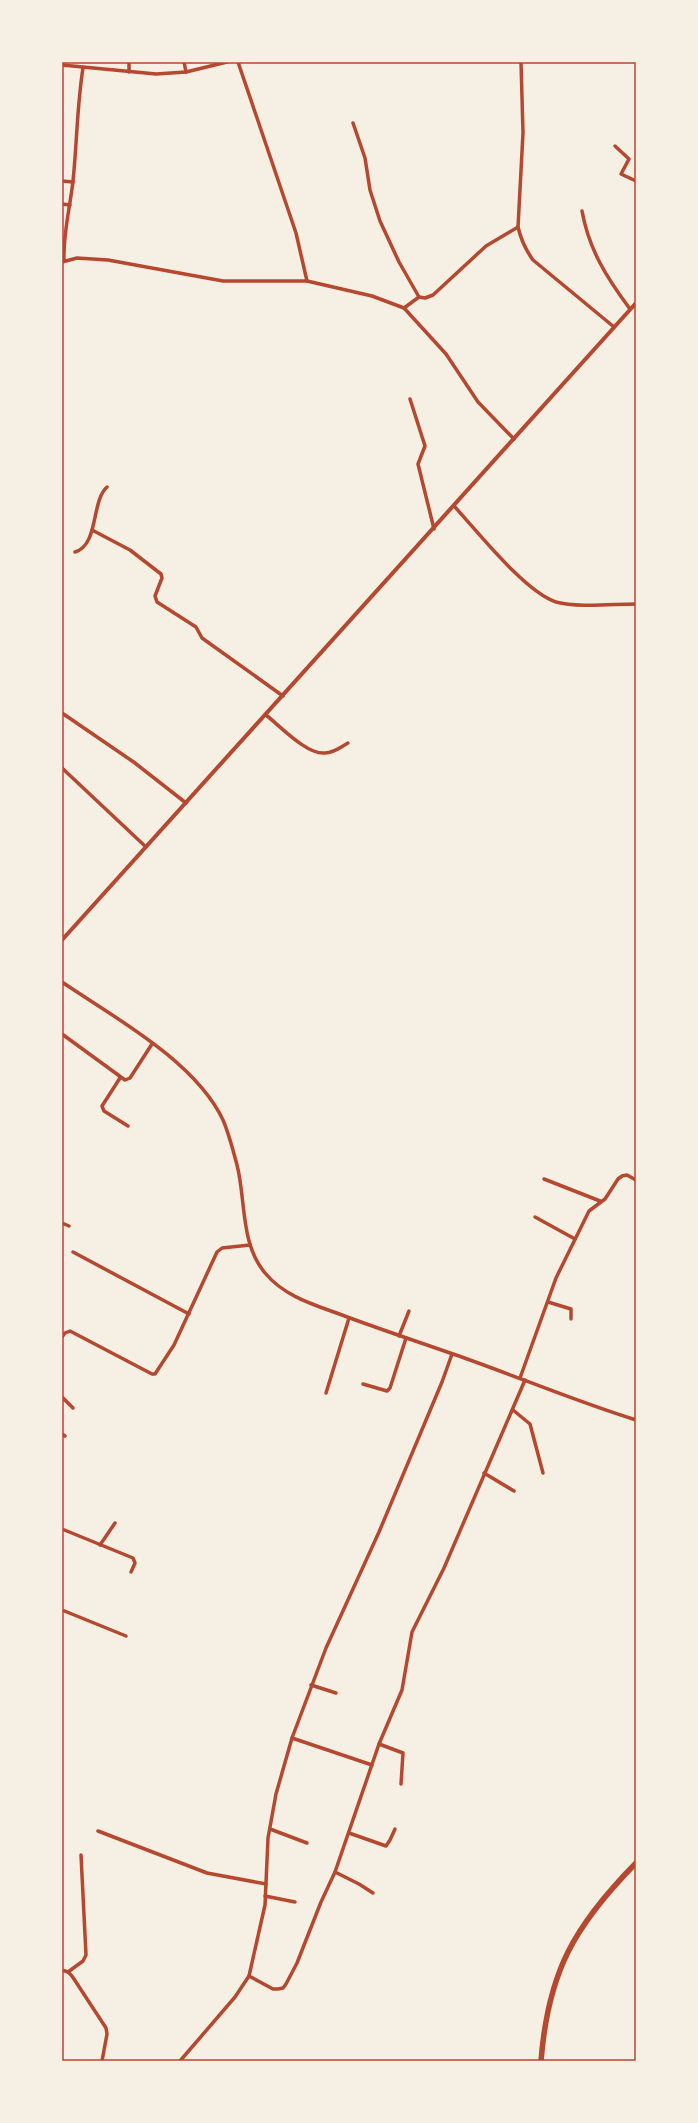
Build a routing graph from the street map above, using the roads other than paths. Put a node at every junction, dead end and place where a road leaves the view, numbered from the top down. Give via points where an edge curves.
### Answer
1 (129, 62) edge
2 (184, 62) edge
3 (227, 62) edge
4 (238, 62) edge
5 (521, 62) edge
6 (62, 65) edge
7 (83, 68) junction
8 (129, 72) junction
9 (186, 72) junction
10 (353, 123) dead end
11 (615, 146) dead end
12 (62, 181) edge
13 (636, 181) edge
14 (73, 182) junction
15 (62, 204) edge
16 (70, 205) junction
17 (582, 211) dead end
18 (518, 227) junction
19 (63, 261) edge
20 (307, 281) junction
21 (420, 297) junction
22 (636, 302) edge
23 (404, 308) junction
24 (630, 309) junction
25 (614, 327) junction
26 (410, 399) dead end
27 (514, 439) junction
28 (107, 487) dead end
29 (454, 506) junction
30 (434, 529) junction
31 (92, 530) junction
32 (76, 552) dead end
33 (636, 604) edge
34 (283, 696) junction
35 (62, 713) edge
36 (266, 714) junction
37 (348, 743) dead end
38 (62, 768) edge
39 (186, 803) junction
40 (146, 847) junction
41 (62, 940) edge
42 (62, 982) edge
43 (62, 1034) edge
44 (152, 1044) junction
45 (120, 1078) junction
46 (128, 1126) dead end
47 (544, 1179) dead end
48 (636, 1180) edge
49 (600, 1201) junction
50 (535, 1217) dead end
51 (62, 1222) edge
52 (69, 1226) dead end
53 (575, 1239) junction
54 (250, 1245) junction
55 (73, 1252) dead end
56 (548, 1302) junction
57 (409, 1311) dead end
58 (189, 1314) junction
59 (349, 1318) junction
60 (571, 1319) dead end
61 (399, 1336) junction
62 (62, 1337) edge
63 (406, 1338) junction
64 (452, 1354) junction
65 (520, 1378) junction
66 (526, 1380) junction
67 (363, 1384) dead end
68 (326, 1393) dead end
69 (62, 1397) edge
70 (73, 1408) dead end
71 (513, 1410) junction
72 (636, 1420) edge
73 (484, 1473) junction
74 (543, 1473) dead end
75 (514, 1491) dead end
76 (115, 1523) dead end
77 (62, 1529) edge
78 (100, 1545) junction
79 (131, 1572) dead end
80 (62, 1610) edge
81 (126, 1636) dead end
82 (311, 1685) junction
83 (336, 1693) dead end
84 (292, 1738) junction
85 (379, 1744) junction
86 (372, 1765) junction
87 (401, 1784) dead end
88 (270, 1829) junction
89 (395, 1829) dead end
90 (98, 1831) dead end
91 (349, 1833) junction
92 (307, 1843) dead end
93 (81, 1855) dead end
94 (636, 1863) edge
95 (335, 1872) junction
96 (266, 1884) junction
97 (373, 1893) dead end
98 (265, 1896) junction
99 (295, 1902) dead end
100 (62, 1970) edge
101 (68, 1972) junction
102 (249, 1976) junction
103 (102, 2061) edge
104 (180, 2061) edge
105 (541, 2061) edge

1 - 8 street
2 - 9 street
3 - 9 street
4 - 20 street via 293,226
5 - 18 street via 523,133
6 - 7 street
7 - 8 street
7 - 14 street
8 - 9 street
10 - 21 street via 365,158 370,190 380,221 398,262
11 - 13 street via 629,159 621,174
12 - 14 street
14 - 16 street
15 - 16 street
16 - 19 street via 64,233
17 - 24 street via 587,236 596,258
18 - 21 street via 486,246 432,295
18 - 25 street via 523,246 533,260
19 - 20 street via 77,258 108,260 223,281
20 - 23 street via 372,296
21 - 23 street
22 - 24 street
23 - 27 street via 441,349 478,402
24 - 25 street
25 - 27 street
26 - 30 street via 424,440 424,451 418,464
27 - 29 street
28 - 31 street via 102,492
29 - 30 street
29 - 33 street via 541,596 558,602 576,604
30 - 34 street
31 - 32 street via 85,545
31 - 34 street via 130,550 161,574 162,578 155,596 157,602 196,627 202,638
34 - 36 street
35 - 39 street via 135,763
36 - 37 street via 300,743 317,753 331,752
36 - 39 street
38 - 40 street
39 - 40 street
40 - 41 street
42 - 44 street
43 - 45 street
44 - 45 street via 130,1078
44 - 54 street via 185,1070 223,1120 238,1167
45 - 46 street via 102,1106 104,1111
47 - 49 street
48 - 49 street via 626,1175 622,1176
49 - 53 street via 588,1211
50 - 53 street
51 - 52 street
53 - 56 street
54 - 58 street via 222,1248 217,1252
54 - 59 street via 264,1273 280,1288 292,1296
55 - 58 street
56 - 60 street via 571,1309
56 - 65 street
57 - 61 street
58 - 62 street via 155,1374 70,1331
59 - 61 street
59 - 68 street
61 - 63 street
63 - 64 street
63 - 67 street via 390,1388 382,1391
64 - 65 street
64 - 82 street via 382,1525 336,1623
65 - 66 street
66 - 71 street
66 - 72 street
69 - 70 street
71 - 73 street
71 - 74 street via 530,1424
73 - 75 street
73 - 85 street via 444,1568 412,1632 402,1690
76 - 78 street
77 - 78 street
78 - 79 street via 133,1558
80 - 81 street
82 - 83 street
82 - 84 street
84 - 86 street
84 - 88 street via 276,1794
85 - 86 street
85 - 87 street via 403,1753
86 - 91 street
88 - 92 street
88 - 96 street
89 - 91 street via 386,1846
90 - 96 street via 208,1873
91 - 95 street
93 - 101 street via 86,1954 83,1961
94 - 105 highway via 606,1893 567,1952 550,2002
95 - 97 street
95 - 102 street via 298,1962 283,1988 273,1989
96 - 98 street
98 - 99 street
98 - 102 street
100 - 101 street
101 - 103 street via 98,2012 106,2028
102 - 104 street via 235,1997

